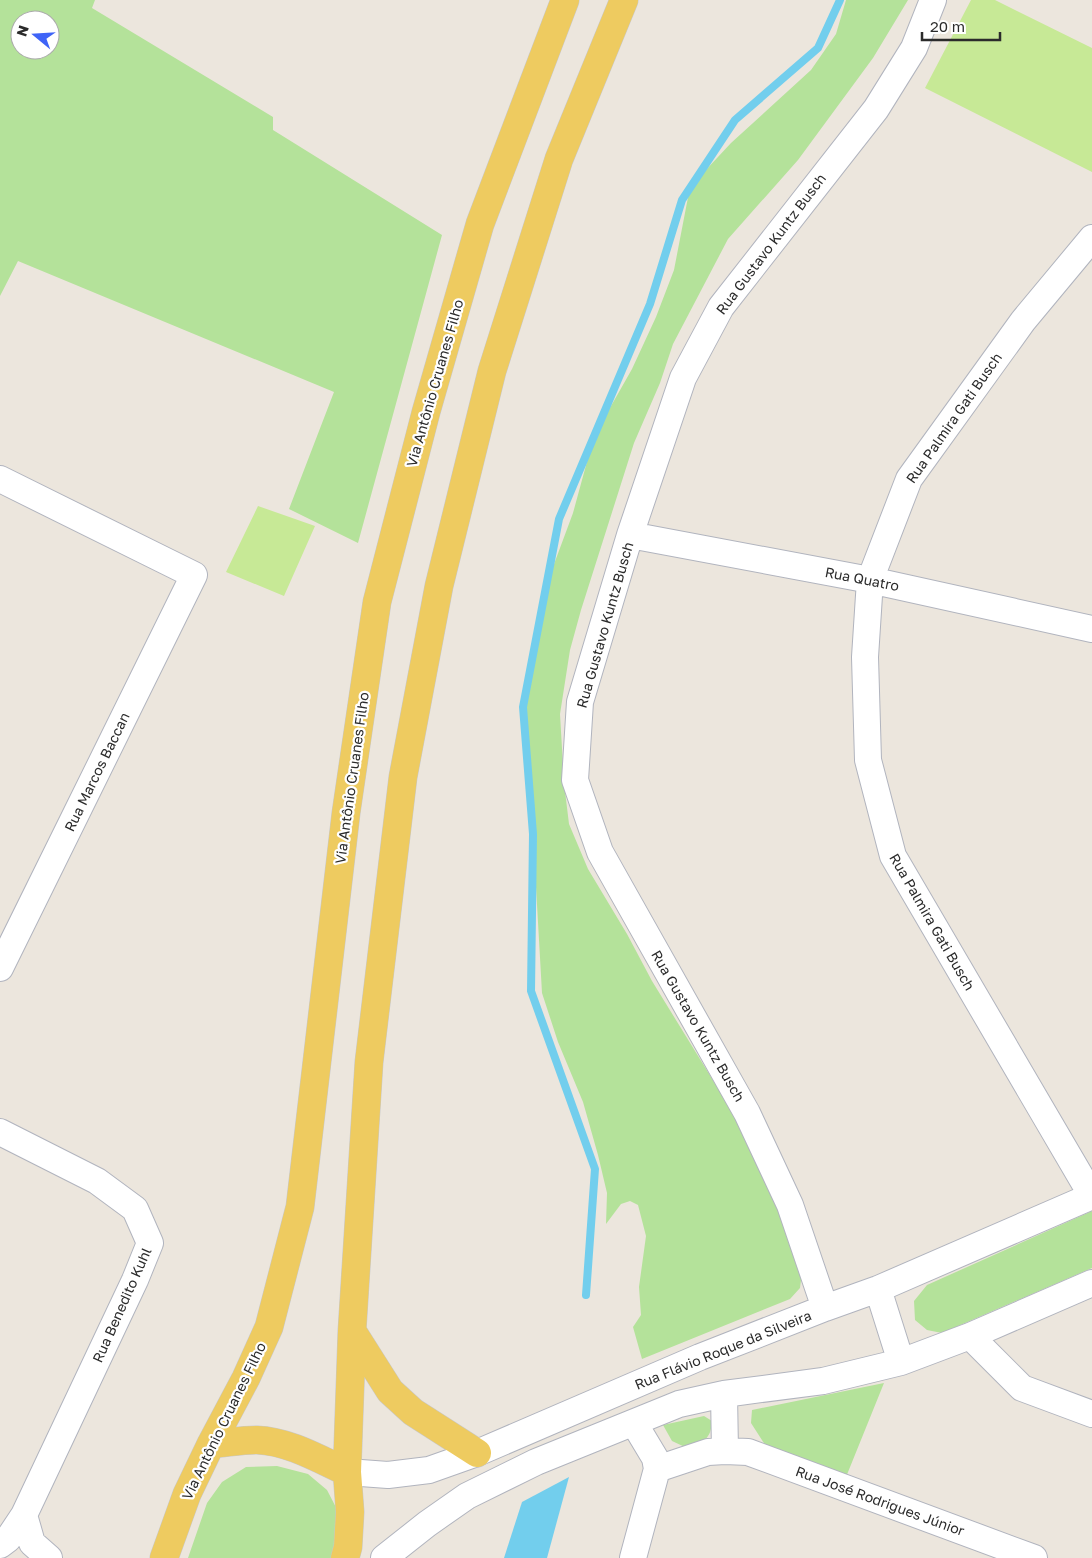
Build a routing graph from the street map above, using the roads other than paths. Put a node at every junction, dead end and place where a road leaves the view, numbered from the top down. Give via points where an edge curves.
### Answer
1 (565, 0) edge
2 (624, 0) edge
3 (934, 0) edge
4 (1092, 238) edge
5 (0, 479) edge
6 (630, 535) junction
7 (870, 580) junction
8 (1092, 629) edge
9 (0, 968) edge
10 (0, 1132) edge
11 (1092, 1196) edge
12 (1092, 1283) edge
13 (878, 1289) junction
14 (825, 1308) junction
15 (352, 1331) junction
16 (970, 1336) junction
17 (901, 1362) junction
18 (724, 1394) junction
19 (1092, 1414) edge
20 (634, 1423) junction
21 (211, 1444) junction
22 (725, 1450) junction
23 (477, 1453) junction
24 (658, 1469) junction
25 (347, 1472) junction
26 (24, 1515) junction
27 (0, 1545) edge
28 (160, 1555) edge
29 (49, 1558) edge
30 (345, 1558) edge
31 (384, 1558) edge
32 (633, 1558) edge
33 (1034, 1558) edge

1 - 21 main road, Via Antônio Cruanes Filho via 480,224 426,412 377,602 346,813 300,1207 268,1327 246,1378
2 - 15 main road via 559,159 492,371 439,586 398,816 370,1062
3 - 6 street, Rua Gustavo Kuntz Busch via 914,48 876,109 721,307 683,378
4 - 7 street, Rua Palmira Gati Busch via 1023,321 909,479
5 - 9 street, Rua Marcos Baccan via 194,575
6 - 7 street, Rua Quatro
6 - 14 street, Rua Gustavo Kuntz Busch via 580,702 575,780 600,852 747,1113 790,1205
7 - 8 street, Rua Quatro
7 - 11 street, Rua Palmira Gati Busch via 865,657 868,760 893,856
10 - 26 street, Rua Benedito Kuhl via 97,1181 135,1209 150,1243
11 - 13 street, Rua Flávio Roque da Silveira
12 - 16 street
13 - 14 street, Rua Flávio Roque da Silveira
13 - 17 street
14 - 23 street, Rua Flávio Roque da Silveira via 700,1357
15 - 23 main road via 390,1391 413,1412
15 - 25 main road
16 - 17 street
16 - 19 street via 1022,1388
17 - 18 street via 823,1381
18 - 20 street via 679,1404
18 - 22 street
20 - 24 street
20 - 31 street via 536,1462 467,1496
21 - 25 main road via 257,1440 281,1444
21 - 28 main road, Via Antônio Cruanes Filho
22 - 24 street, Rua José Rodrigues Júnior via 708,1452
22 - 33 street, Rua José Rodrigues Júnior via 748,1452
23 - 25 street, Rua Flávio Roque da Silveira via 429,1470 388,1475
24 - 32 street
25 - 30 main road via 350,1512
26 - 27 street, Rua Benedito Kuhl
26 - 29 street via 32,1543

